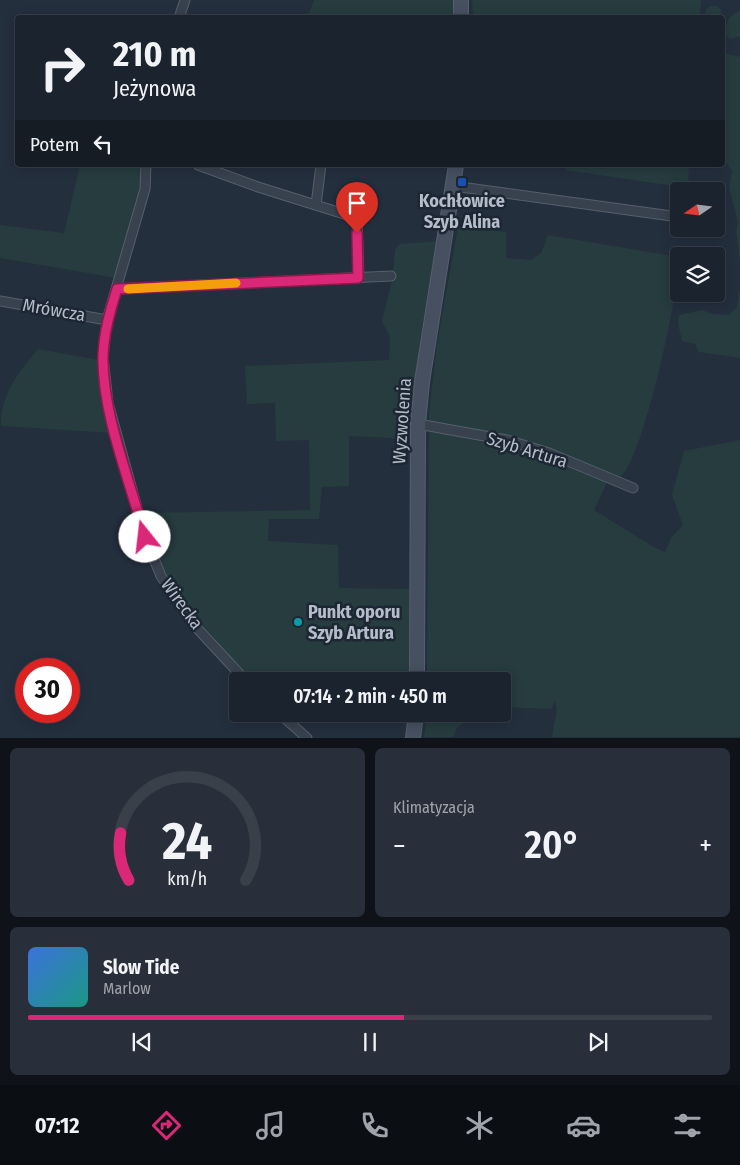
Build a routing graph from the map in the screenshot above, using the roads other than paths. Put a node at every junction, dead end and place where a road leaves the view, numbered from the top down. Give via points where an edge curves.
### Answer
1 (185, 0) edge
2 (461, 0) edge
3 (180, 15) edge
4 (462, 15) edge
5 (146, 167) edge
6 (204, 167) edge
7 (321, 167) edge
8 (456, 167) edge
9 (453, 186) junction
10 (316, 205) junction
11 (670, 216) edge
12 (391, 276) dead end
13 (358, 278) junction
14 (117, 289) junction
15 (0, 301) edge
16 (107, 320) junction
17 (418, 424) junction
18 (633, 488) dead end
19 (238, 672) edge
20 (417, 672) edge
21 (289, 722) edge
22 (415, 722) edge
23 (307, 738) edge
24 (414, 738) edge

1 - 3 street
2 - 4 street
5 - 14 street, Wirecka via 145,189
6 - 10 street
7 - 10 street
8 - 9 street, Wyzwolenia
9 - 11 street
9 - 17 street, Wyzwolenia
10 - 13 street via 357,218
12 - 13 street
13 - 14 street
14 - 16 street, Wirecka
15 - 16 street, Mrówcza
16 - 19 street, Wirecka via 103,357 108,403 151,553 166,586 179,604
17 - 18 street, Szyb Artura via 507,440 549,453
17 - 20 street, Wyzwolenia
21 - 23 street
22 - 24 street

